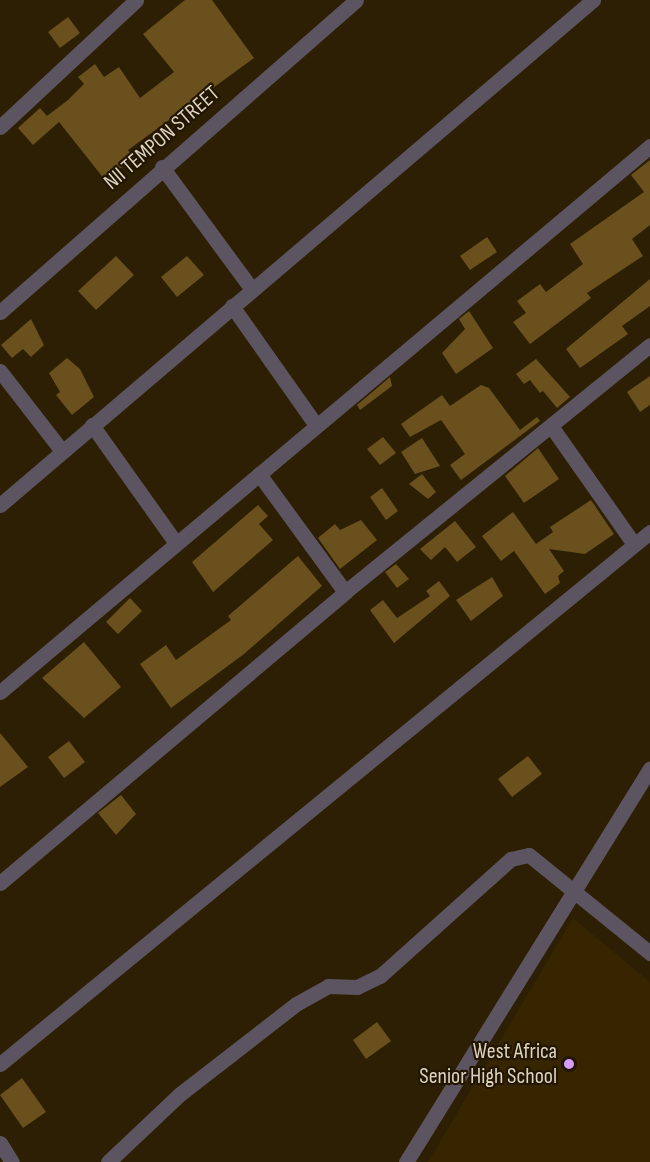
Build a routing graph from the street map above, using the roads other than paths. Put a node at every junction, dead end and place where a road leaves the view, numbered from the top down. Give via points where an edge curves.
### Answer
1 (136, 0) edge
2 (356, 0) edge
3 (593, 0) edge
4 (0, 127) edge
5 (650, 146) edge
6 (162, 168) junction
7 (251, 288) junction
8 (232, 306) junction
9 (0, 312) edge
10 (650, 345) edge
11 (0, 371) edge
12 (92, 425) junction
13 (316, 425) junction
14 (551, 426) junction
15 (63, 451) junction
16 (259, 474) junction
17 (0, 505) edge
18 (650, 532) edge
19 (176, 543) junction
20 (634, 544) junction
21 (345, 592) junction
22 (0, 692) edge
23 (650, 769) edge
24 (0, 884) edge
25 (573, 890) junction
26 (650, 953) edge
27 (0, 1064) edge
28 (0, 1143) edge
29 (12, 1162) edge
30 (108, 1162) edge
31 (406, 1162) edge

1 - 4 street
2 - 6 street, NII TEMPON STREET
3 - 7 street
5 - 13 street
6 - 7 street
6 - 9 street, NII TEMPON STREET
7 - 8 street
8 - 12 street
8 - 13 street
10 - 14 street
11 - 15 street
12 - 15 street
12 - 19 street
13 - 16 street
14 - 20 street
14 - 21 street
15 - 17 street
16 - 19 street
16 - 21 street
18 - 20 street
19 - 22 street
20 - 27 street
21 - 24 street
23 - 25 street
25 - 26 street
25 - 30 street via 530,855 512,859 380,976 357,987 328,986 296,1004 180,1094
25 - 31 street
28 - 29 street

